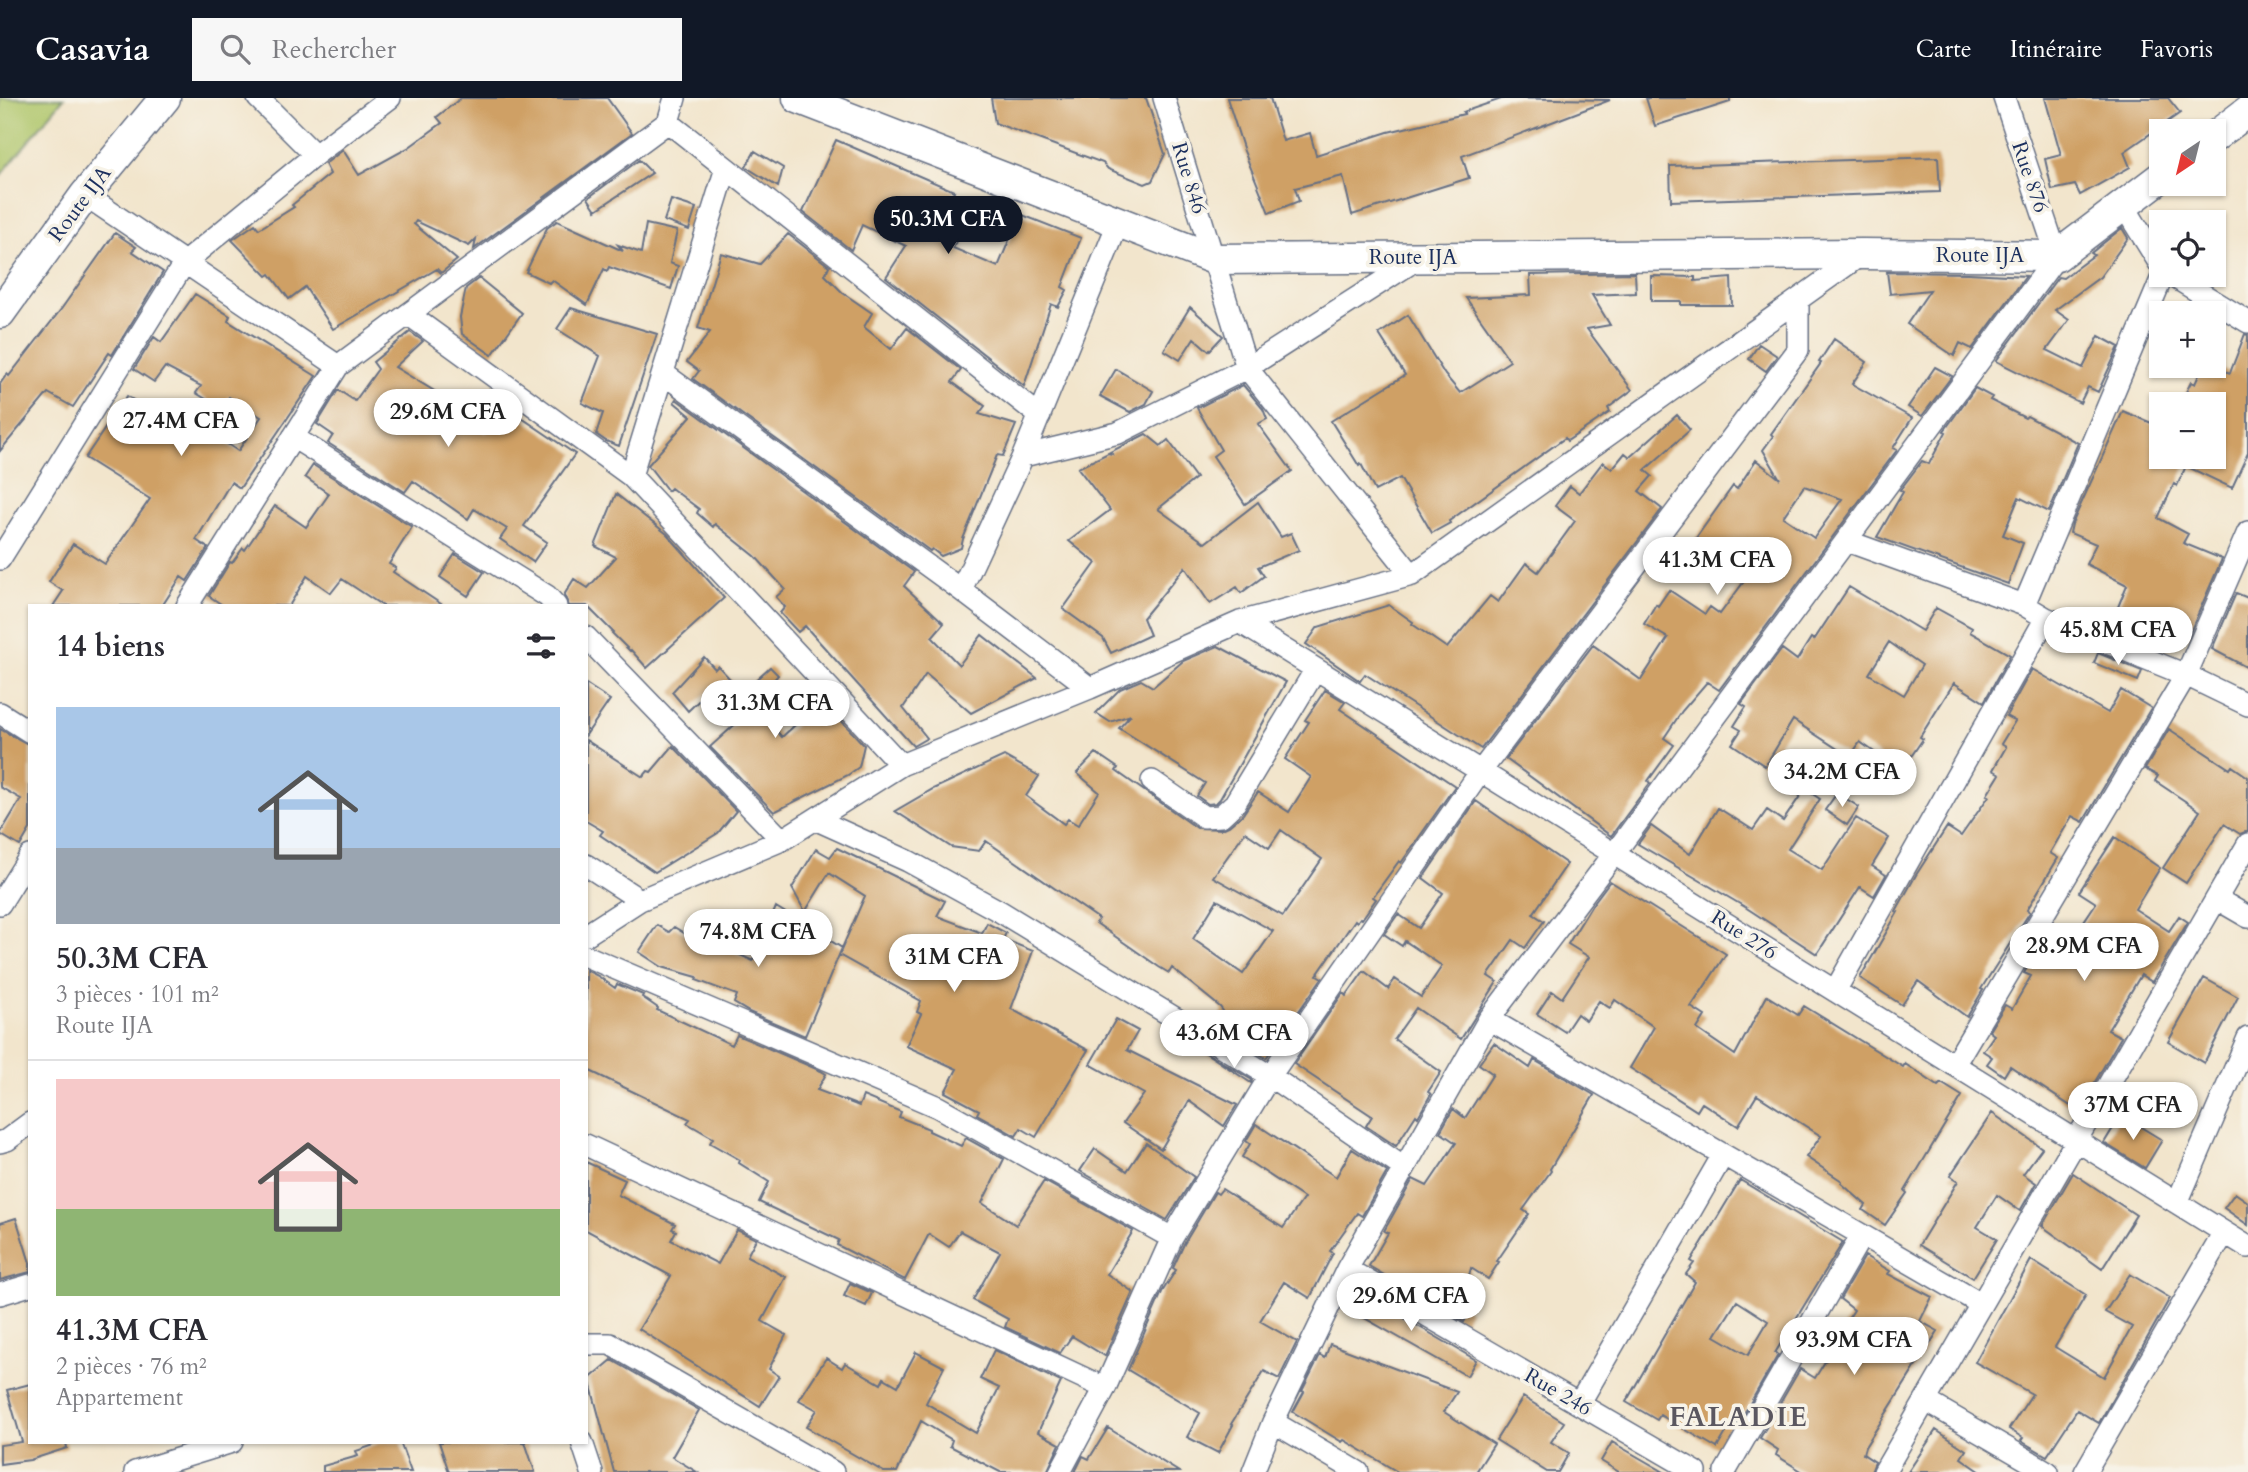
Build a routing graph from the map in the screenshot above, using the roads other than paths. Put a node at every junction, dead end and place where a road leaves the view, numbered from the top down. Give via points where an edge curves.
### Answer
1 (165, 98) edge
2 (258, 98) edge
3 (390, 98) edge
4 (675, 98) edge
5 (798, 98) edge
6 (1164, 98) edge
7 (2004, 98) edge
8 (2244, 111) edge
9 (668, 122) junction
10 (2226, 127) edge
11 (315, 155) junction
12 (726, 168) junction
13 (2149, 186) edge
14 (85, 195) junction
15 (2124, 206) junction
16 (1119, 221) junction
17 (2149, 247) edge
18 (1862, 254) junction
19 (2057, 256) junction
20 (1420, 257) junction
21 (1214, 259) junction
22 (185, 262) junction
23 (2158, 287) edge
24 (2191, 287) edge
25 (1798, 301) junction
26 (0, 313) edge
27 (408, 314) junction
28 (2248, 322) edge
29 (338, 366) junction
30 (1247, 368) junction
31 (664, 374) junction
32 (1040, 416) junction
33 (293, 437) junction
34 (1023, 456) junction
35 (631, 476) junction
36 (2248, 532) edge
37 (1847, 541) junction
38 (0, 559) edge
39 (1412, 575) junction
40 (961, 590) junction
41 (188, 604) edge
42 (554, 604) edge
43 (2024, 605) junction
44 (2046, 618) junction
45 (1240, 622) junction
46 (588, 639) edge
47 (1316, 669) junction
48 (2186, 675) junction
49 (1090, 688) junction
50 (2248, 705) edge
51 (0, 713) edge
52 (28, 731) edge
53 (901, 765) junction
54 (1481, 771) junction
55 (1152, 781) dead end
56 (817, 820) junction
57 (782, 840) junction
58 (2248, 844) edge
59 (1614, 854) junction
60 (28, 859) edge
61 (588, 865) edge
62 (2217, 899) junction
63 (640, 900) junction
64 (0, 904) edge
65 (2248, 917) edge
66 (588, 934) edge
67 (588, 957) edge
68 (1835, 991) junction
69 (1489, 1018) junction
70 (2248, 1038) edge
71 (1954, 1065) junction
72 (1270, 1076) junction
73 (28, 1124) edge
74 (2077, 1141) junction
75 (0, 1142) edge
76 (588, 1147) edge
77 (1723, 1155) junction
78 (1404, 1168) junction
79 (2177, 1203) junction
80 (2224, 1233) junction
81 (1862, 1235) junction
82 (1172, 1238) junction
83 (2248, 1247) edge
84 (1347, 1269) junction
85 (28, 1286) edge
86 (0, 1294) edge
87 (1981, 1304) junction
88 (588, 1344) edge
89 (1105, 1388) junction
90 (1926, 1401) junction
91 (1579, 1404) junction
92 (1273, 1422) junction
93 (227, 1444) edge
94 (583, 1444) edge
95 (195, 1456) edge
96 (135, 1472) edge
97 (592, 1472) edge
98 (833, 1472) edge
99 (1060, 1472) edge
100 (1253, 1472) edge
101 (1358, 1472) edge
102 (1696, 1472) edge
103 (1725, 1472) edge
104 (1884, 1472) edge
105 (2048, 1472) edge
106 (2085, 1472) edge

1 - 14 street, Route IJA
2 - 11 street
3 - 11 street
4 - 9 street
5 - 16 street, Route IJA
6 - 21 street, Rue 846
7 - 19 street, Rue 876
8 - 10 street
9 - 12 street
9 - 27 street
11 - 22 street
12 - 31 street
12 - 32 street
13 - 15 street
14 - 22 street
14 - 26 street, Route IJA
15 - 17 street
15 - 19 street
16 - 21 street, Route IJA
16 - 32 street
18 - 19 street, Route IJA
18 - 20 street, Route IJA
18 - 25 street
19 - 37 street
20 - 21 street, Route IJA
20 - 30 street
21 - 30 street, Rue 846
22 - 29 street
22 - 38 street
23 - 43 street
24 - 28 street
25 - 39 street
25 - 54 street via 1798,350
27 - 29 street
27 - 35 street
29 - 33 street
30 - 34 street via 1118,433
30 - 39 street
31 - 35 street
31 - 40 street
32 - 34 street
33 - 41 street
33 - 42 street
34 - 40 street
35 - 53 street
36 - 48 street
37 - 43 street
37 - 59 street
39 - 45 street
40 - 49 street
43 - 44 street
44 - 48 street
44 - 68 street
45 - 47 street, Rue 276
45 - 49 street
46 - 57 street
47 - 54 street, Rue 276
47 - 55 street via 1235,803 1221,816 1204,817
48 - 50 street
48 - 71 street
49 - 53 street
51 - 52 street
53 - 56 street
54 - 59 street, Rue 276
54 - 72 street
56 - 57 street
56 - 72 street via 908,861 1001,912
57 - 63 street
58 - 62 street
59 - 68 street, Rue 276
59 - 69 street
60 - 64 street
61 - 63 street
62 - 65 street
62 - 74 street
63 - 66 street
67 - 82 street via 939,1107
68 - 71 street, Rue 276
69 - 77 street
69 - 78 street
70 - 79 street
71 - 74 street, Rue 276
72 - 78 street
72 - 82 street
73 - 75 street
74 - 79 street, Rue 276
74 - 87 street
76 - 89 street
77 - 81 street
77 - 91 street
78 - 84 street
79 - 80 street, Rue 276
80 - 83 street, Rue 276
80 - 106 street
81 - 87 street
81 - 103 street
82 - 89 street
84 - 91 street, Rue 246
84 - 92 street
85 - 86 street
87 - 90 street
88 - 98 street via 610,1344
89 - 99 street
90 - 104 street
90 - 105 street
91 - 102 street, Rue 246
92 - 100 street
92 - 101 street
93 - 95 street
94 - 97 street
95 - 96 street

